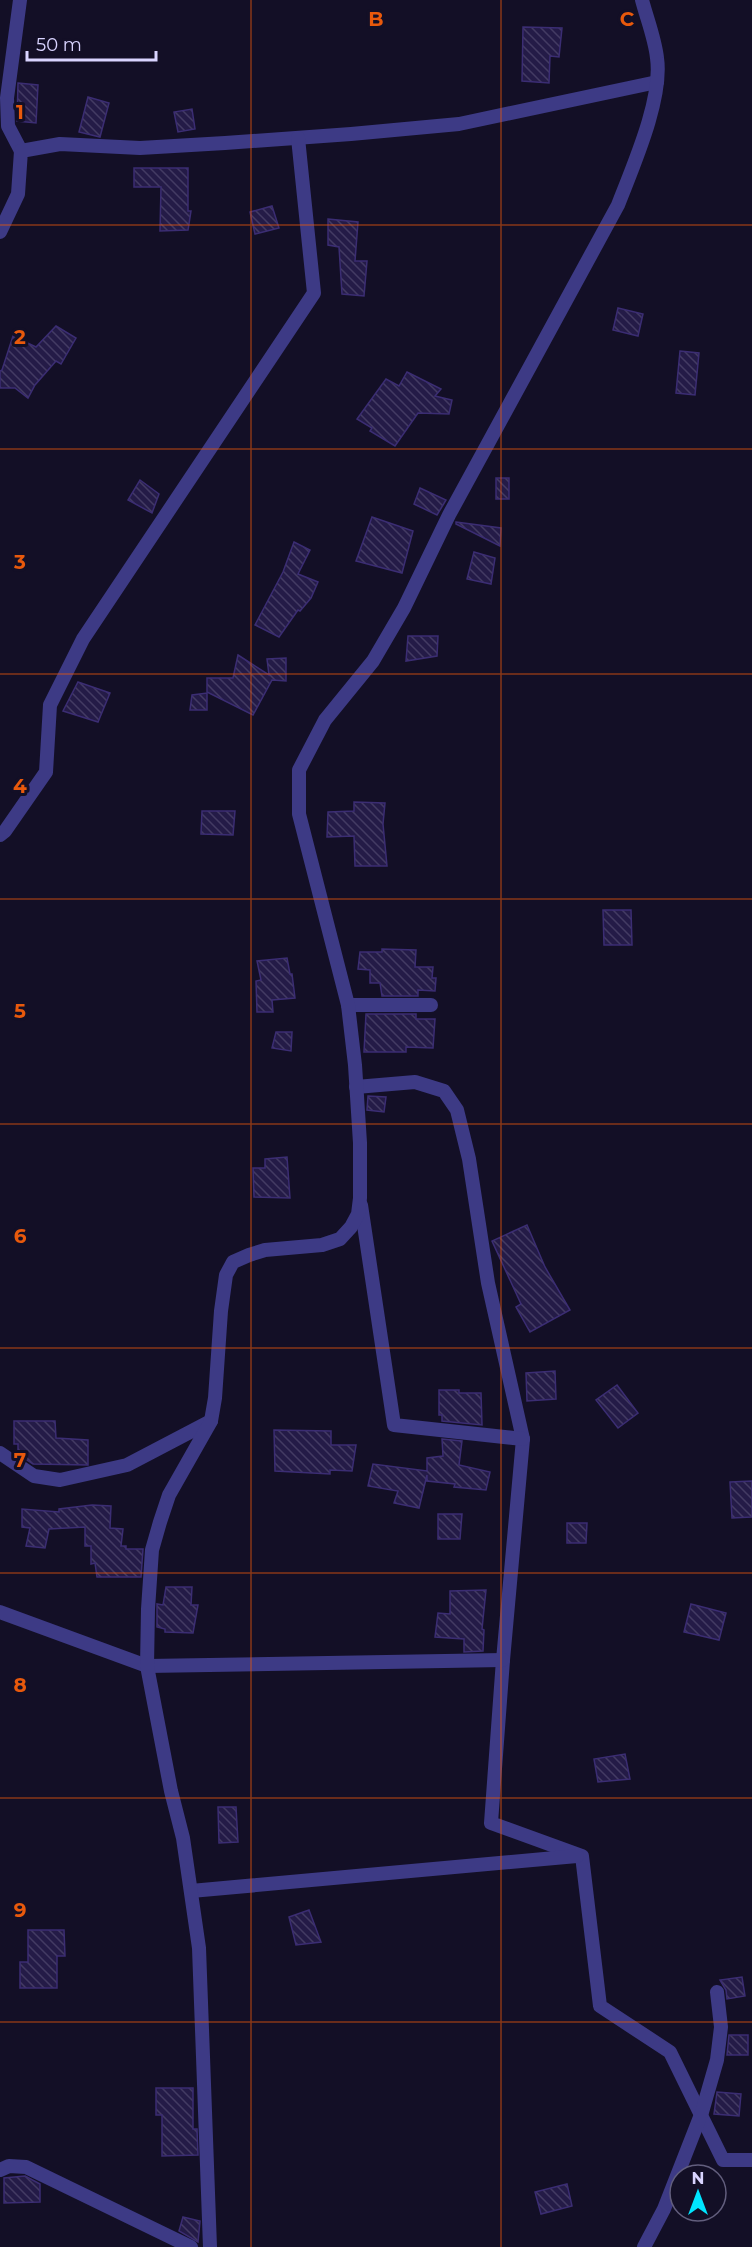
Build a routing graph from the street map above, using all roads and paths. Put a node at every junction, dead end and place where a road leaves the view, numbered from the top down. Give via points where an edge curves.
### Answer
1 (20, 0) edge
2 (642, 0) edge
3 (657, 82) junction
4 (298, 138) junction
5 (21, 151) junction
6 (0, 232) edge
7 (0, 835) edge
8 (348, 1005) junction
9 (432, 1005) dead end
10 (356, 1087) junction
11 (360, 1198) junction
12 (211, 1421) junction
13 (523, 1439) junction
14 (0, 1453) edge
15 (0, 1612) edge
16 (503, 1660) junction
17 (147, 1666) junction
18 (582, 1856) junction
19 (190, 1891) junction
20 (717, 1992) dead end
21 (701, 2115) junction
22 (752, 2160) edge
23 (0, 2170) edge
24 (191, 2247) edge
25 (210, 2247) edge
26 (644, 2247) edge

1 - 5 street via 7,98 8,126
2 - 3 street via 658,59
3 - 4 street via 459,124
3 - 8 street via 638,153 618,204 449,515 404,608 373,661 325,720 299,770 299,814
4 - 5 street via 140,148 60,144
4 - 7 street via 314,293 83,639 50,705 46,772
5 - 6 street via 18,195
8 - 9 street
8 - 10 street
10 - 11 street
10 - 13 street via 415,1082 444,1091 457,1110 469,1159 488,1283
11 - 12 street via 358,1214 340,1239 322,1245 265,1250 232,1262 220,1311
11 - 13 street via 394,1425
12 - 14 street via 127,1465 60,1480 34,1476
12 - 17 street via 170,1495 152,1551
13 - 16 street
15 - 17 street
16 - 17 street
16 - 18 street via 491,1823
17 - 19 street via 183,1838
18 - 19 street
18 - 21 street via 600,2006 670,2052
19 - 25 street via 199,1948
20 - 21 street via 721,2027 717,2060
21 - 22 street via 723,2160
21 - 26 street via 664,2209
23 - 24 street via 26,2167

